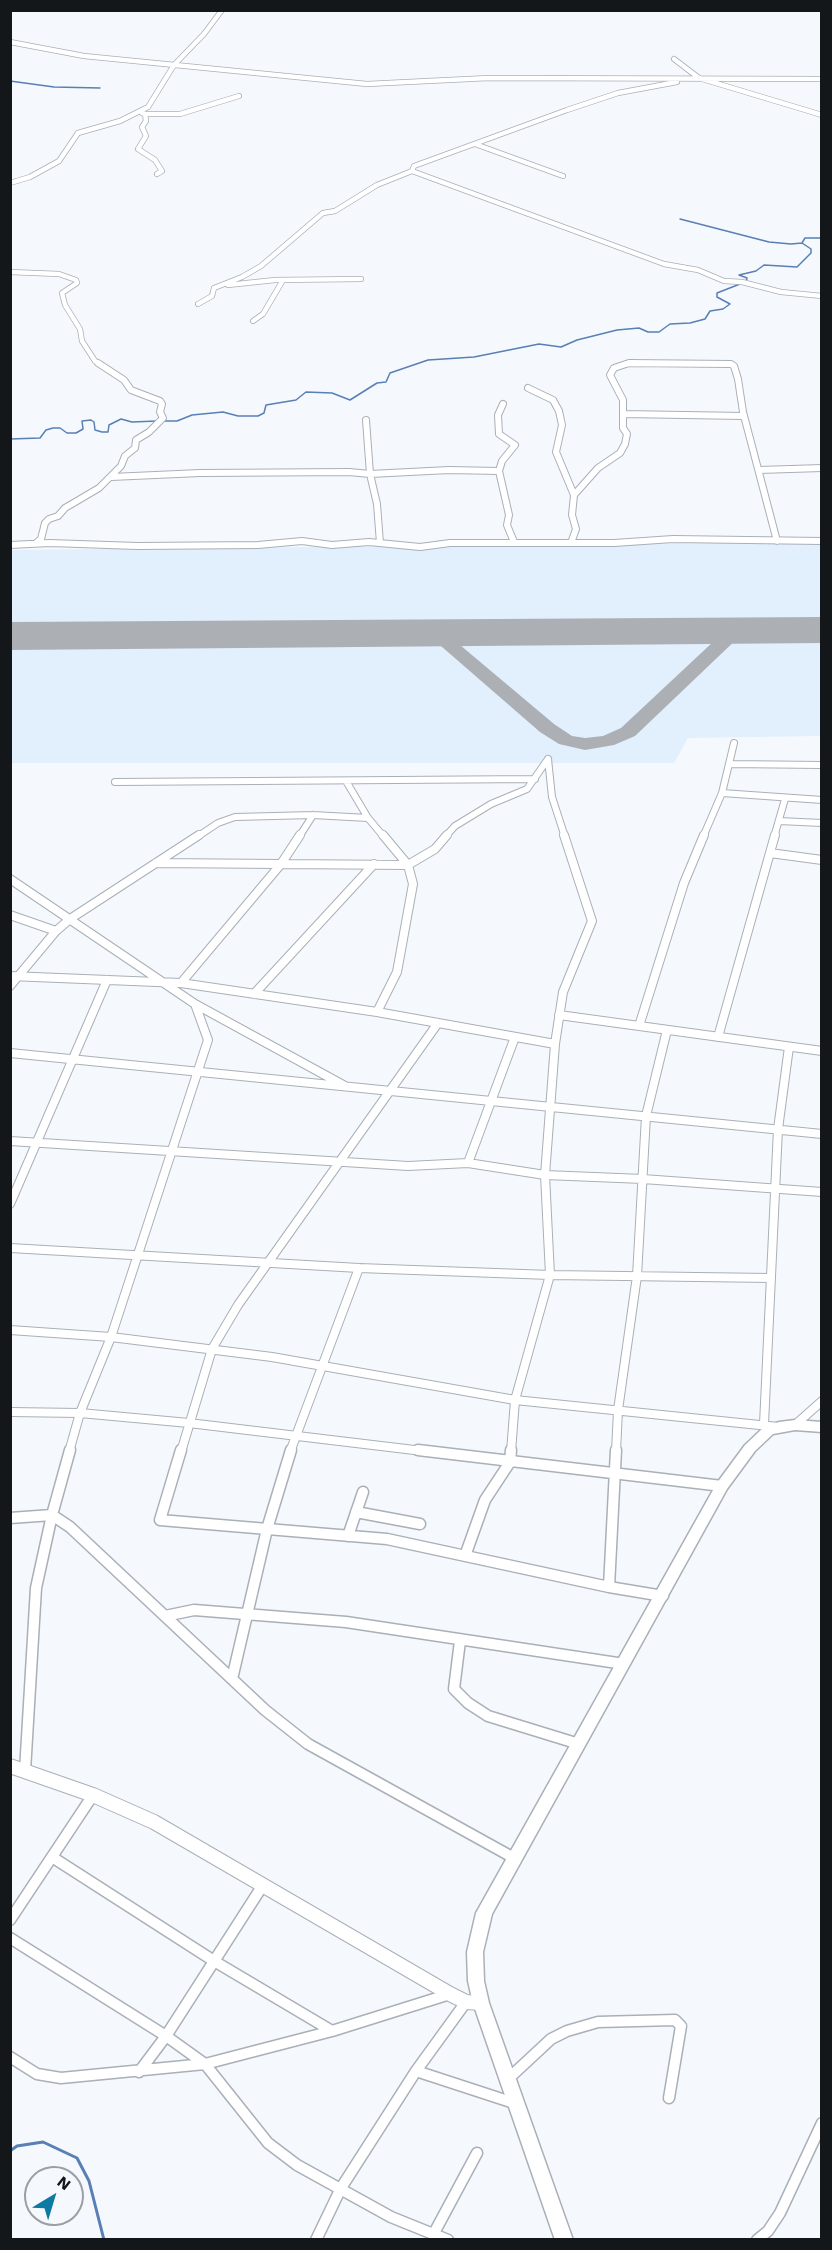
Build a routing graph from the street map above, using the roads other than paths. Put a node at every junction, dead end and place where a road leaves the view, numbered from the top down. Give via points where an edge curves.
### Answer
1 (222, 10) edge
2 (10, 42) edge
3 (674, 59) dead end
4 (174, 64) junction
5 (699, 78) junction
6 (822, 78) edge
7 (239, 96) dead end
8 (142, 113) junction
9 (822, 115) edge
10 (475, 144) junction
11 (412, 171) junction
12 (157, 174) dead end
13 (563, 177) dead end
14 (10, 183) edge
15 (10, 272) edge
16 (361, 279) dead end
17 (283, 280) junction
18 (221, 286) junction
19 (822, 296) edge
20 (198, 304) dead end
21 (253, 321) dead end
22 (528, 388) dead end
23 (503, 404) dead end
24 (624, 414) junction
25 (744, 416) junction
26 (366, 420) dead end
27 (822, 468) edge
28 (759, 470) junction
29 (499, 471) junction
30 (370, 474) junction
31 (111, 477) junction
32 (573, 495) junction
33 (777, 541) junction
34 (822, 541) edge
35 (514, 542) junction
36 (36, 543) junction
37 (381, 543) junction
38 (571, 543) junction
39 (10, 545) edge
40 (734, 743) dead end
41 (729, 764) junction
42 (822, 765) edge
43 (536, 779) junction
44 (346, 781) junction
45 (115, 782) dead end
46 (722, 793) junction
47 (785, 799) junction
48 (822, 800) edge
49 (313, 815) junction
50 (369, 818) junction
51 (779, 821) junction
52 (822, 823) edge
53 (770, 853) junction
54 (822, 860) edge
55 (156, 863) junction
56 (281, 864) junction
57 (374, 864) junction
58 (408, 865) junction
59 (10, 879) edge
60 (10, 915) edge
61 (70, 919) junction
62 (56, 931) junction
63 (10, 976) edge
64 (20, 976) junction
65 (107, 980) junction
66 (181, 983) junction
67 (165, 984) junction
68 (10, 986) edge
69 (254, 994) junction
70 (195, 1004) junction
71 (377, 1012) junction
72 (559, 1014) junction
73 (438, 1023) junction
74 (639, 1026) junction
75 (667, 1030) junction
76 (515, 1037) junction
77 (718, 1037) junction
78 (555, 1044) junction
79 (789, 1047) junction
80 (822, 1052) edge
81 (10, 1053) edge
82 (73, 1060) junction
83 (198, 1073) junction
84 (350, 1088) junction
85 (389, 1092) junction
86 (492, 1102) junction
87 (550, 1107) junction
88 (646, 1116) junction
89 (778, 1129) junction
90 (822, 1134) edge
91 (10, 1141) edge
92 (37, 1143) junction
93 (173, 1152) junction
94 (340, 1161) junction
95 (468, 1163) junction
96 (545, 1175) junction
97 (643, 1179) junction
98 (775, 1188) junction
99 (822, 1192) edge
100 (10, 1204) edge
101 (10, 1248) edge
102 (138, 1255) junction
103 (268, 1263) junction
104 (359, 1268) junction
105 (550, 1275) junction
106 (637, 1276) junction
107 (771, 1278) junction
108 (10, 1330) edge
109 (111, 1337) junction
110 (212, 1349) junction
111 (321, 1365) junction
112 (515, 1400) junction
113 (822, 1401) edge
114 (618, 1410) junction
115 (10, 1412) edge
116 (80, 1413) junction
117 (189, 1423) junction
118 (779, 1425) junction
119 (822, 1427) edge
120 (296, 1436) junction
121 (510, 1462) junction
122 (614, 1475) junction
123 (722, 1486) junction
124 (363, 1492) dead end
125 (356, 1512) junction
126 (52, 1515) junction
127 (10, 1518) edge
128 (420, 1524) dead end
129 (267, 1529) junction
130 (348, 1536) junction
131 (465, 1556) junction
132 (609, 1587) junction
133 (663, 1596) junction
134 (248, 1612) junction
135 (165, 1616) junction
136 (460, 1641) junction
137 (624, 1664) junction
138 (232, 1679) junction
139 (579, 1744) junction
140 (10, 1766) edge
141 (25, 1771) junction
142 (93, 1795) junction
143 (52, 1857) junction
144 (514, 1858) junction
145 (263, 1885) junction
146 (10, 1920) edge
147 (10, 1938) edge
148 (214, 1961) junction
149 (450, 1994) junction
150 (473, 2002) junction
151 (332, 2031) junction
152 (166, 2036) junction
153 (10, 2057) edge
154 (205, 2064) junction
155 (139, 2072) junction
156 (416, 2072) junction
157 (507, 2080) junction
158 (669, 2098) dead end
159 (515, 2103) junction
160 (822, 2123) edge
161 (477, 2153) dead end
162 (341, 2188) junction
163 (433, 2235) junction
164 (316, 2240) edge
165 (448, 2240) edge
166 (564, 2240) edge
167 (757, 2240) edge

1 - 4 street
2 - 4 street via 84,56
3 - 5 street
4 - 5 street via 367,84 489,78
4 - 8 street
5 - 6 street
5 - 9 street
5 - 10 street via 618,93
7 - 8 street via 180,114
8 - 12 street via 146,136 138,149 155,160 162,171
8 - 14 street via 78,133 59,161
10 - 11 street via 414,166
10 - 13 street
11 - 18 street via 377,185 335,211 323,213 261,266
11 - 19 street via 664,264 698,270 724,281
15 - 31 street via 59,274 76,279 77,283 62,293 95,361 124,380 131,390 162,404 159,411 163,418 136,440 135,448
16 - 17 street
17 - 18 street
17 - 21 street via 263,314
18 - 20 street
22 - 32 street via 553,400 559,411 562,425 556,452
23 - 29 street via 498,415 499,434 515,445
24 - 25 street
24 - 25 street via 610,375 619,365 721,362 734,366
24 - 32 street via 623,428 627,434 620,453 598,468
25 - 28 street
26 - 30 street
27 - 28 street
28 - 33 street
29 - 30 street
29 - 35 street via 509,515 507,525
30 - 31 street via 218,472
30 - 37 street
31 - 36 street via 58,516 48,519 42,539
32 - 38 street via 576,529
33 - 34 street
33 - 38 street via 673,539
35 - 37 street via 420,547
35 - 38 street
36 - 37 street
36 - 39 street
40 - 41 street
41 - 42 street
41 - 46 street
43 - 44 street
43 - 58 street via 527,789 491,804 455,826 435,849
43 - 72 street via 548,759 552,797 592,921 563,993
44 - 45 street
44 - 50 street
46 - 47 street
46 - 74 street via 684,883
47 - 48 street
47 - 51 street
49 - 50 street
49 - 55 street via 235,817 218,823
49 - 56 street
50 - 58 street
51 - 52 street
51 - 53 street
53 - 54 street
53 - 77 street
55 - 56 street
55 - 61 street
56 - 57 street
56 - 66 street
57 - 58 street
57 - 69 street
58 - 71 street via 412,884 397,972
59 - 61 street
60 - 62 street
61 - 62 street
61 - 67 street
62 - 64 street
63 - 64 street
64 - 65 street
64 - 68 street
65 - 67 street
65 - 82 street
66 - 67 street
66 - 69 street
67 - 70 street
69 - 71 street
70 - 83 street via 208,1040
70 - 84 street
71 - 73 street
72 - 74 street
72 - 78 street
73 - 76 street
73 - 85 street
74 - 75 street
75 - 77 street
75 - 88 street
76 - 78 street
76 - 86 street
77 - 79 street
78 - 87 street
79 - 80 street
79 - 89 street
81 - 82 street
82 - 83 street
82 - 92 street
83 - 84 street
83 - 93 street
84 - 85 street
85 - 86 street
85 - 94 street
86 - 87 street
86 - 95 street
87 - 88 street
87 - 96 street
88 - 89 street
88 - 97 street
89 - 90 street
89 - 98 street
91 - 92 street
92 - 93 street
92 - 100 street
93 - 94 street
93 - 102 street
94 - 95 street via 408,1166
94 - 103 street
95 - 96 street
96 - 97 street
96 - 105 street
97 - 98 street
97 - 106 street
98 - 99 street
98 - 107 street
101 - 102 street
102 - 103 street
102 - 109 street
103 - 104 street
103 - 110 street
104 - 105 street
104 - 111 street
105 - 106 street
105 - 112 street
106 - 107 street
106 - 114 street
107 - 118 street
108 - 109 street
109 - 110 street
109 - 116 street
110 - 111 street
110 - 117 street
111 - 112 street
111 - 120 street
112 - 114 street
112 - 121 street
113 - 118 street
114 - 118 street
114 - 122 street
115 - 116 street
116 - 117 street
116 - 126 street
117 - 120 street
117 - 129 street via 160,1520
118 - 119 main road
118 - 123 main road via 758,1439
120 - 121 street
120 - 129 street
121 - 122 street
121 - 131 street via 485,1500
122 - 123 street
122 - 132 street
123 - 133 main road
124 - 125 street
125 - 128 street
125 - 130 street
126 - 127 street
126 - 135 street via 70,1527
126 - 141 street via 36,1588
129 - 130 street
129 - 134 street
130 - 131 street via 387,1539
131 - 132 street
132 - 133 street
133 - 137 main road
134 - 135 street via 194,1610
134 - 136 street via 346,1622
134 - 138 street
135 - 138 street
136 - 137 street
136 - 139 street via 454,1689 468,1703 488,1716
137 - 139 main road
138 - 144 street via 308,1744
139 - 144 main road
140 - 141 street
141 - 142 street
142 - 143 street
142 - 145 street via 154,1822
143 - 146 street
143 - 148 street
144 - 150 main road via 484,1913 475,1952
145 - 148 street
145 - 149 street
147 - 152 street
148 - 151 street
148 - 152 street
149 - 150 street
149 - 151 street
150 - 156 street
150 - 157 main road
151 - 154 street
152 - 154 street
152 - 155 street
153 - 155 street via 37,2074 61,2079
154 - 155 street
154 - 162 street via 268,2143 297,2165
156 - 159 street
156 - 162 street
157 - 158 street via 551,2039 567,2031 598,2022 675,2020 681,2026
157 - 159 main road
159 - 166 main road
160 - 167 street via 780,2213
161 - 163 street
162 - 163 street
162 - 164 street
163 - 165 street

